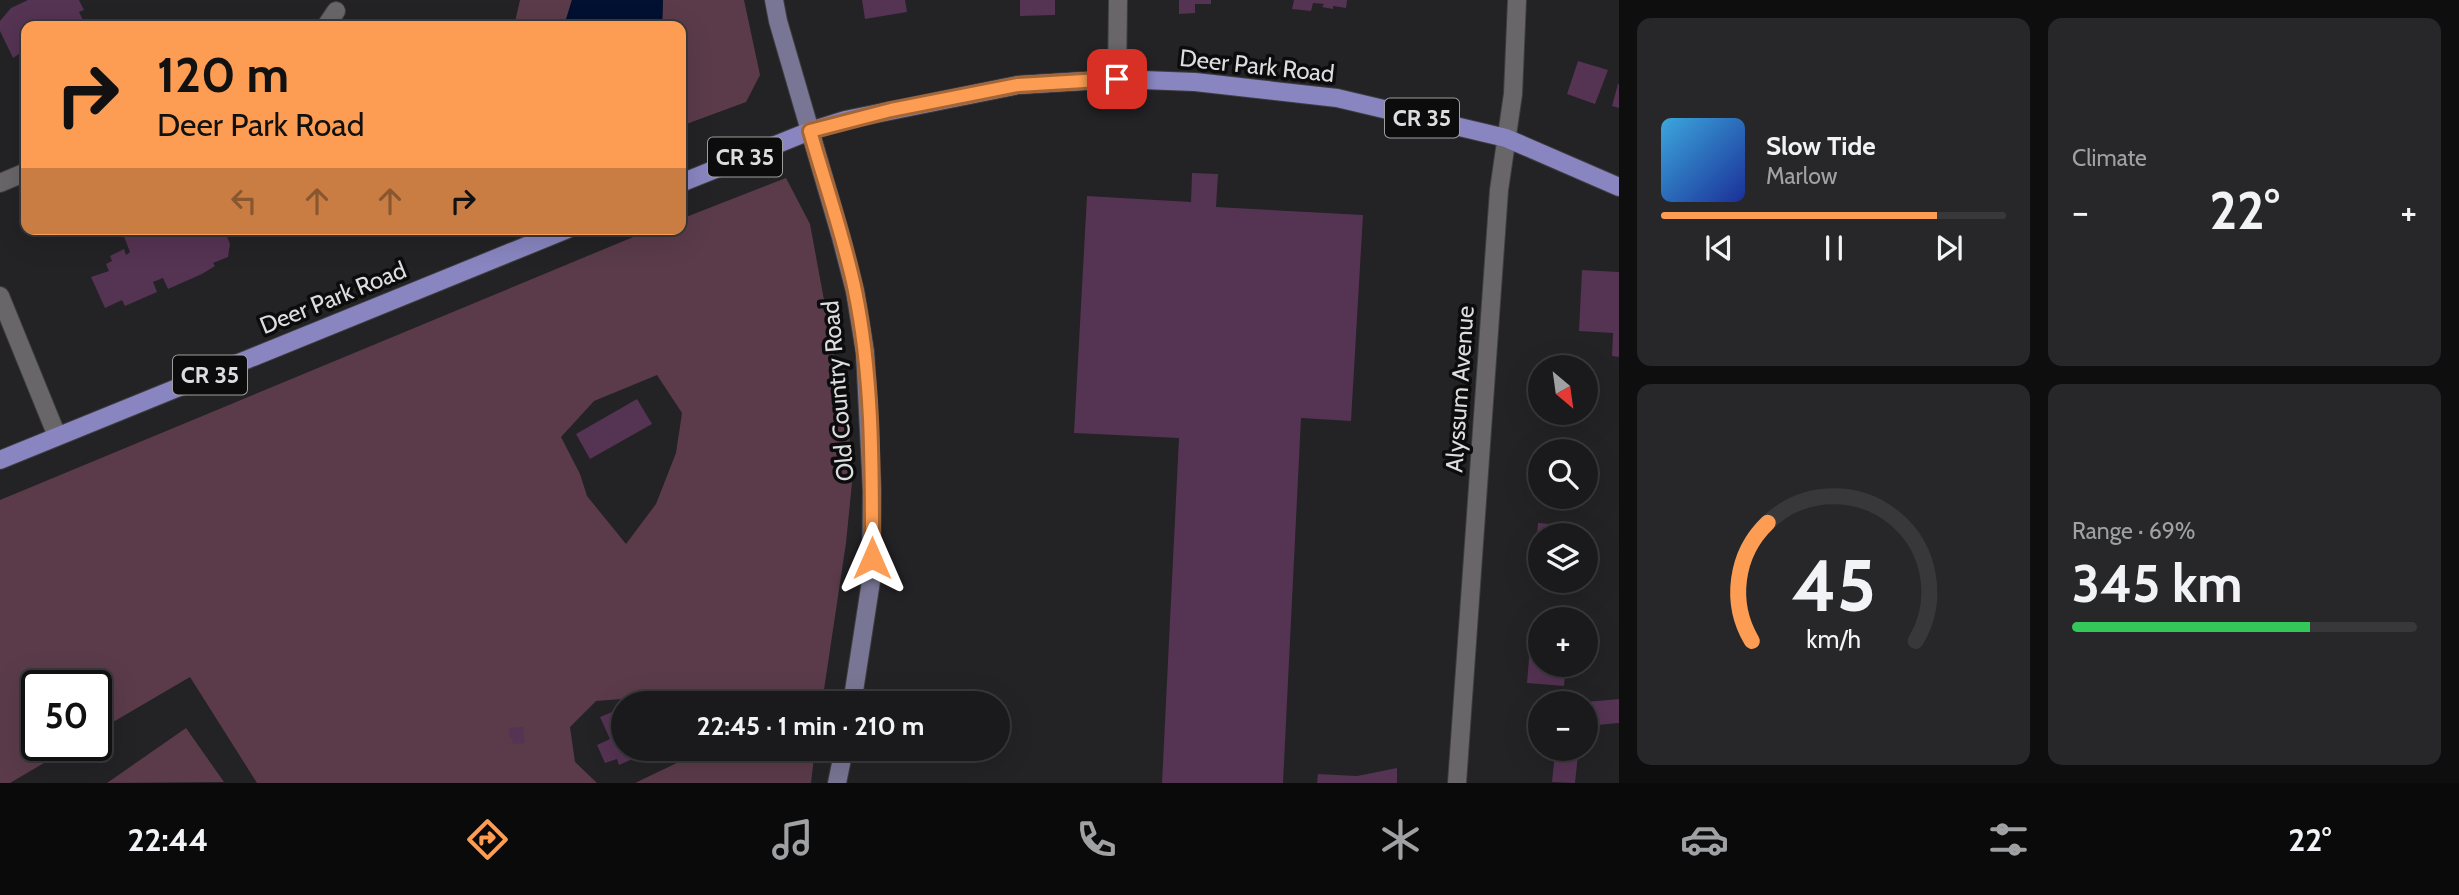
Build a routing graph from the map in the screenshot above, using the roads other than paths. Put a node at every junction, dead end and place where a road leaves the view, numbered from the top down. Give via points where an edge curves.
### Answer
1 (774, 0) edge
2 (1118, 0) edge
3 (1517, 0) edge
4 (1117, 79) junction
5 (810, 131) junction
6 (1506, 138) junction
7 (21, 174) edge
8 (686, 181) edge
9 (0, 183) edge
10 (1619, 187) edge
11 (553, 235) edge
12 (0, 296) edge
13 (57, 436) junction
14 (0, 460) edge
15 (854, 691) edge
16 (842, 761) edge
17 (837, 783) edge
18 (1457, 783) edge

1 - 5 main road, Old Country Road
2 - 4 street
3 - 6 street, Alyssum Avenue
4 - 5 main road, Deer Park Road / CR 35 via 1018,85
4 - 6 main road, Deer Park Road / CR 35 via 1195,82 1338,98
5 - 8 main road, Deer Park Road / CR 35
5 - 15 main road, Old Country Road via 842,237 864,352 872,491 871,580
6 - 10 main road, Deer Park Road / CR 35
6 - 18 street, Alyssum Avenue
7 - 9 street
11 - 13 main road, Deer Park Road / CR 35
12 - 13 street
13 - 14 main road, Deer Park Road / CR 35
16 - 17 main road

